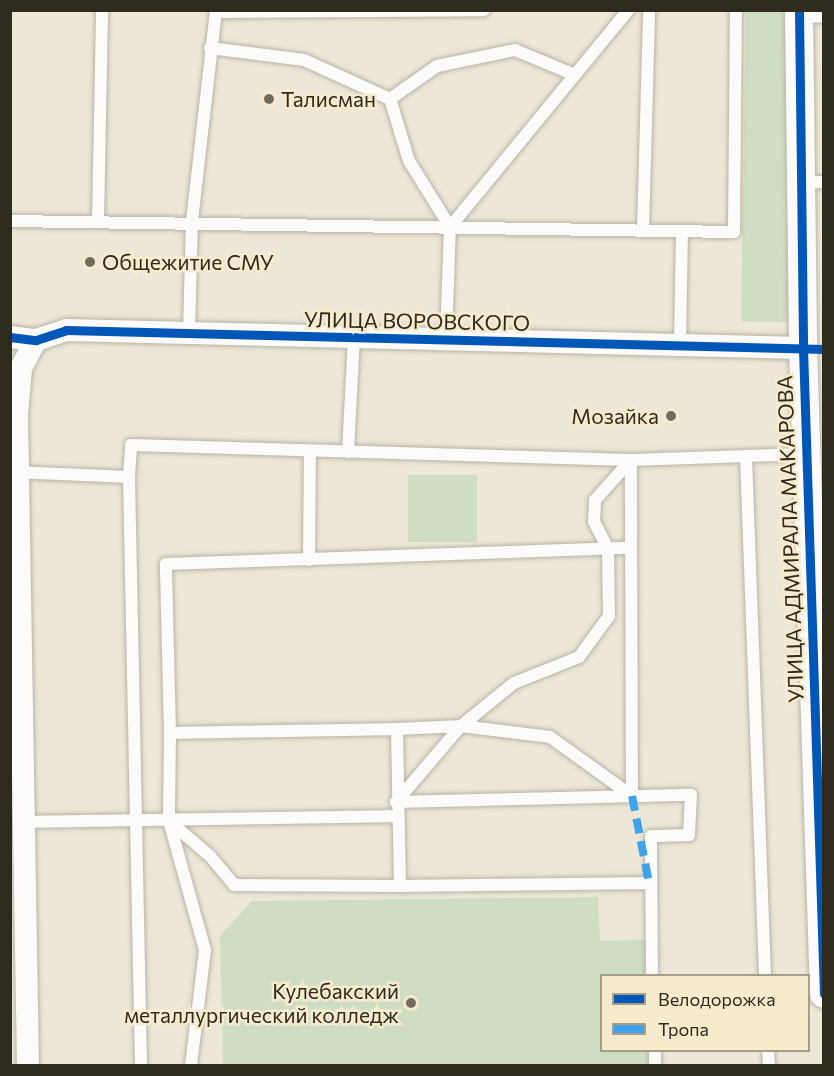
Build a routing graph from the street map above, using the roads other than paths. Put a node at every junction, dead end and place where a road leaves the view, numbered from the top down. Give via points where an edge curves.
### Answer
1 (102, 10) edge
2 (484, 10) edge
3 (628, 10) edge
4 (649, 10) edge
5 (736, 10) edge
6 (216, 11) edge
7 (808, 15) edge
8 (210, 48) junction
9 (575, 75) junction
10 (390, 99) junction
11 (813, 183) edge
12 (10, 221) edge
13 (98, 222) junction
14 (192, 222) junction
15 (450, 227) junction
16 (643, 230) junction
17 (682, 231) junction
18 (189, 333) junction
19 (10, 337) edge
20 (354, 337) junction
21 (446, 339) junction
22 (36, 340) junction
23 (680, 345) junction
24 (813, 349) edge
25 (310, 451) junction
26 (348, 452) junction
27 (805, 454) junction
28 (746, 457) junction
29 (631, 460) junction
30 (14, 472) edge
31 (129, 477) junction
32 (631, 548) junction
33 (608, 549) junction
34 (309, 560) junction
35 (816, 615) edge
36 (17, 717) edge
37 (461, 726) junction
38 (396, 729) junction
39 (170, 733) junction
40 (632, 796) junction
41 (396, 802) junction
42 (396, 816) junction
43 (137, 820) junction
44 (169, 821) junction
45 (25, 822) junction
46 (18, 852) edge
47 (649, 883) junction
48 (400, 886) junction
49 (822, 918) edge
50 (652, 974) edge
51 (765, 974) edge
52 (824, 994) edge
53 (28, 1065) edge
54 (141, 1065) edge
55 (191, 1065) edge

1 - 13 lane
2 - 6 lane
3 - 9 lane
4 - 16 lane
5 - 17 lane via 734,232
6 - 8 lane
7 - 11 street, УЛИЦА АДМИРАЛА МАКАРОВА
8 - 10 lane via 304,60
8 - 14 lane
9 - 10 lane via 515,50 437,66
9 - 15 lane
10 - 15 lane via 409,161
11 - 24 street, УЛИЦА АДМИРАЛА МАКАРОВА
12 - 13 lane
13 - 14 lane
14 - 15 lane
14 - 18 lane
15 - 16 lane
15 - 21 lane
16 - 17 lane
17 - 23 lane
18 - 20 street, УЛИЦА ВОРОВСКОГО
18 - 22 street, УЛИЦА ВОРОВСКОГО via 66,330
19 - 22 street, УЛИЦА ВОРОВСКОГО
20 - 21 street, УЛИЦА ВОРОВСКОГО
20 - 26 lane
21 - 23 street, УЛИЦА ВОРОВСКОГО
22 - 30 street via 21,368
23 - 24 street, УЛИЦА ВОРОВСКОГО
24 - 27 street, УЛИЦА АДМИРАЛА МАКАРОВА
25 - 26 lane
25 - 31 lane via 130,445
25 - 34 lane
26 - 29 lane
27 - 28 lane
27 - 35 street, УЛИЦА АДМИРАЛА МАКАРОВА
28 - 29 lane
28 - 51 lane
29 - 32 lane
29 - 33 lane via 595,500 594,522
30 - 31 lane
30 - 36 street
31 - 43 lane
32 - 33 lane
32 - 40 lane
33 - 34 lane
33 - 37 lane via 609,616 579,657 514,683
34 - 39 lane via 166,564
35 - 49 street, УЛИЦА АДМИРАЛА МАКАРОВА
36 - 45 street
37 - 38 lane
37 - 40 lane via 550,737
37 - 41 lane
38 - 39 lane
38 - 41 lane
39 - 44 lane
40 - 41 lane
40 - 47 lane via 691,795 689,835 651,836
41 - 42 lane
42 - 44 lane
42 - 48 lane
43 - 44 lane
43 - 45 lane
43 - 54 lane
44 - 48 lane via 210,856 234,885
44 - 55 lane via 205,950
45 - 46 street
46 - 53 street
47 - 48 lane
47 - 50 lane
49 - 52 street, УЛИЦА АДМИРАЛА МАКАРОВА

